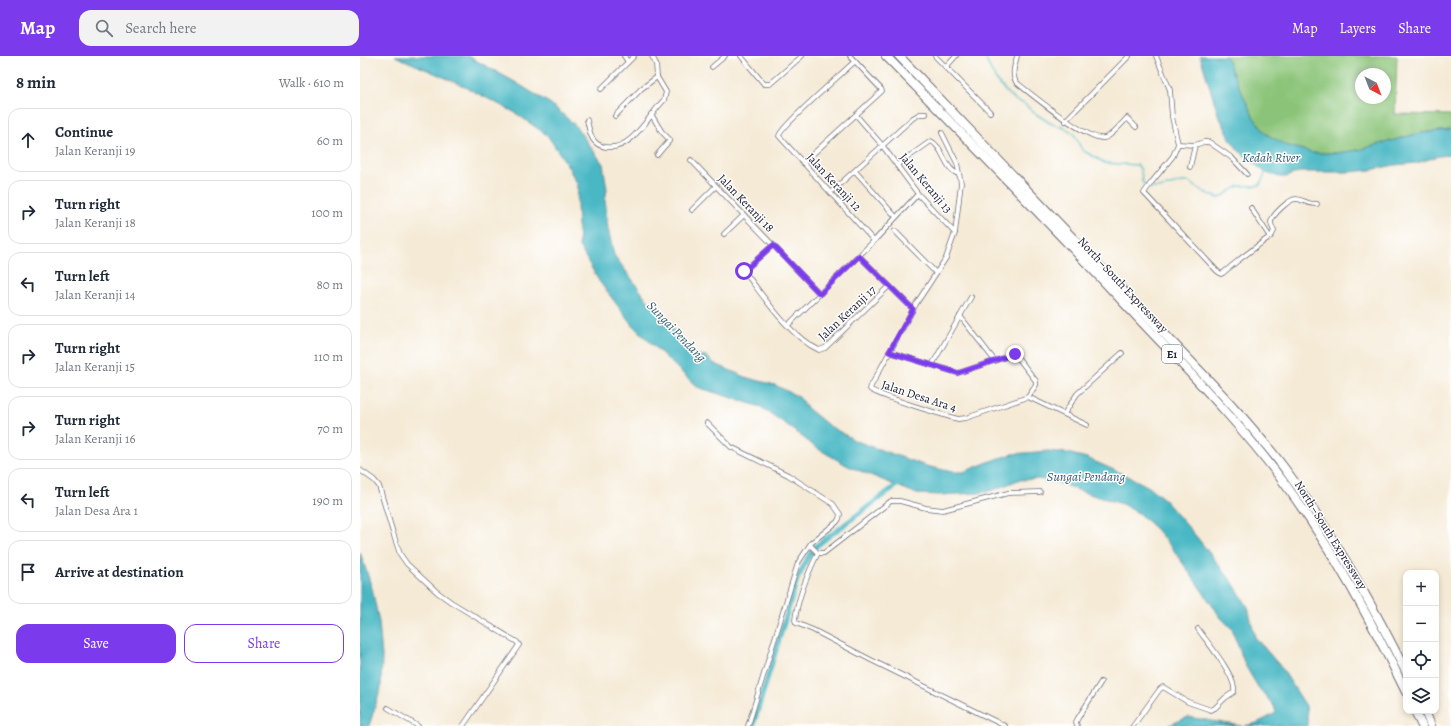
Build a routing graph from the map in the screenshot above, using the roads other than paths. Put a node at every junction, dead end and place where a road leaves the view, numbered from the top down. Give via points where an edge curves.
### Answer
1 (624, 56) edge
2 (634, 56) edge
3 (652, 56) edge
4 (725, 56) edge
5 (741, 56) edge
6 (802, 56) edge
7 (850, 56) edge
8 (886, 56) edge
9 (899, 56) edge
10 (935, 56) edge
11 (956, 56) edge
12 (1017, 56) edge
13 (1129, 56) edge
14 (1156, 56) edge
15 (855, 61) junction
16 (628, 62) junction
17 (946, 66) junction
18 (712, 67) dead end
19 (657, 77) junction
20 (601, 89) dead end
21 (990, 112) dead end
22 (651, 114) junction
23 (926, 114) dead end
24 (615, 116) dead end
25 (856, 116) junction
26 (587, 120) dead end
27 (1065, 121) junction
28 (1136, 127) dead end
29 (942, 133) dead end
30 (1178, 144) junction
31 (882, 145) junction
32 (1195, 145) junction
33 (657, 155) dead end
34 (691, 160) dead end
35 (803, 163) junction
36 (897, 165) junction
37 (1190, 167) dead end
38 (855, 171) junction
39 (960, 174) junction
40 (1247, 174) dead end
41 (716, 186) junction
42 (831, 192) junction
43 (918, 194) junction
44 (1317, 204) dead end
45 (1251, 208) dead end
46 (692, 210) dead end
47 (744, 215) junction
48 (896, 217) junction
49 (895, 231) dead end
50 (955, 233) junction
51 (724, 234) dead end
52 (1270, 237) junction
53 (874, 241) junction
54 (773, 245) junction
55 (859, 256) junction
56 (936, 273) junction
57 (889, 286) junction
58 (820, 294) junction
59 (971, 297) dead end
60 (913, 309) junction
61 (960, 316) junction
62 (788, 325) junction
63 (889, 352) junction
64 (1122, 353) dead end
65 (995, 361) junction
66 (932, 365) junction
67 (1028, 397) junction
68 (1064, 414) junction
69 (707, 423) dead end
70 (1087, 425) dead end
71 (360, 470) edge
72 (1040, 492) dead end
73 (811, 547) junction
74 (817, 553) junction
75 (1198, 629) dead end
76 (1403, 666) edge
77 (1101, 682) dead end
78 (1403, 686) edge
79 (388, 708) dead end
80 (1416, 714) edge
81 (1426, 714) edge
82 (418, 726) edge
83 (463, 726) edge
84 (748, 726) edge
85 (1005, 726) edge
86 (1077, 726) edge
87 (1133, 726) edge
88 (1422, 726) edge
89 (1431, 726) edge

1 - 16 street
2 - 16 street
3 - 19 street via 656,64
4 - 18 street
5 - 6 street via 764,84 770,84
7 - 15 street
8 - 78 highway, North–South Expressway / E1 via 1202,385 1257,448 1334,558 1368,616
9 - 76 highway, North–South Expressway / E1 via 1175,344 1267,447 1342,554
10 - 17 street
11 - 17 street
12 - 27 street via 1013,72 1016,82
13 - 27 street
14 - 30 street via 1170,90
15 - 25 street via 881,89 881,92
15 - 35 street, Jalan Keranji 12 via 779,133
16 - 20 street
17 - 21 street
19 - 22 street via 666,94
19 - 24 street via 641,89
22 - 26 street via 631,139 614,148 596,144 591,138
22 - 33 street via 670,140
23 - 31 street via 914,118
25 - 31 street, Jalan Keranji 13
25 - 35 street
27 - 28 street via 1098,138 1107,137 1128,118
29 - 39 street
30 - 32 street
30 - 52 street via 1173,156 1144,192 1145,196 1220,273
31 - 36 street, Jalan Keranji 13
31 - 38 street
32 - 37 street
32 - 40 street via 1211,143 1235,161
34 - 41 street, Jalan Keranji 18
35 - 42 street, Jalan Keranji 12
36 - 39 street via 931,141 937,144 952,170
36 - 43 street, Jalan Keranji 13
38 - 42 street
38 - 48 street
39 - 50 street
41 - 46 street
41 - 47 street, Jalan Keranji 18
42 - 53 street, Jalan Keranji 12
43 - 48 street
43 - 50 street, Jalan Keranji 13
44 - 52 street via 1290,201 1273,217 1271,225 1274,232
45 - 52 street
47 - 51 street
47 - 54 street, Jalan Keranji 18
48 - 53 street
49 - 56 street
50 - 56 street via 946,258
53 - 55 street
54 - 58 street, Jalan Keranji 18
54 - 62 street via 744,271
55 - 57 street
55 - 58 street
56 - 60 street
57 - 60 street
57 - 62 street, Jalan Keranji 17 via 821,350 803,340
58 - 62 street
59 - 61 street
60 - 63 street
61 - 65 street
61 - 66 street
63 - 66 street
63 - 67 street, Jalan Desa Ara 4 via 871,386 872,391 958,419
64 - 68 street via 1077,394
65 - 66 street via 958,373
65 - 67 street via 1015,354 1036,381
67 - 68 street
68 - 70 street
69 - 73 street via 731,447 788,475 839,510 837,522
71 - 83 street via 379,486 400,554 406,564 444,597 519,645
72 - 74 street via 1008,493 942,510 891,501 827,551
73 - 74 street
73 - 84 street via 800,558 795,571
74 - 85 street via 803,585 796,623
75 - 87 street via 1228,672 1234,692 1210,710 1185,701 1163,687
77 - 86 street via 1078,718
79 - 82 street
80 - 88 highway
81 - 89 highway

